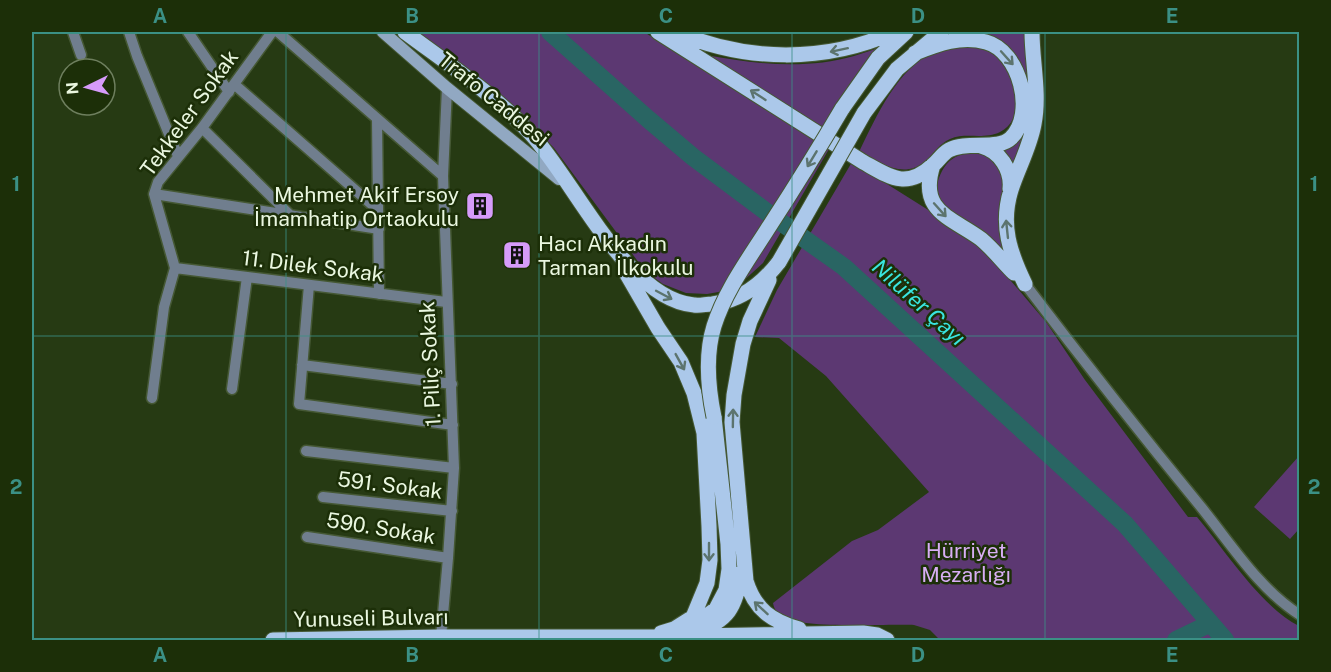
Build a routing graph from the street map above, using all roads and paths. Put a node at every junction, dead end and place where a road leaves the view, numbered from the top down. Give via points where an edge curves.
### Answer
1 (73, 32) edge
2 (129, 32) edge
3 (188, 32) edge
4 (272, 32) edge
5 (278, 32) edge
6 (383, 32) edge
7 (405, 32) edge
8 (658, 32) edge
9 (676, 32) edge
10 (894, 32) edge
11 (906, 32) edge
12 (940, 32) edge
13 (1032, 32) edge
14 (915, 53) junction
15 (81, 55) dead end
16 (232, 88) junction
17 (447, 88) junction
18 (377, 119) junction
19 (202, 128) junction
20 (969, 145) junction
21 (178, 156) junction
22 (933, 165) junction
23 (443, 176) junction
24 (1010, 192) junction
25 (154, 194) junction
26 (580, 198) junction
27 (378, 210) junction
28 (292, 216) junction
29 (379, 229) junction
30 (607, 240) junction
31 (779, 262) junction
32 (175, 268) junction
33 (247, 277) junction
34 (1025, 284) junction
35 (309, 285) junction
36 (379, 294) junction
37 (447, 302) junction
38 (303, 365) junction
39 (452, 384) junction
40 (232, 388) dead end
41 (152, 398) dead end
42 (453, 425) junction
43 (306, 452) dead end
44 (454, 468) junction
45 (323, 497) dead end
46 (452, 512) junction
47 (307, 537) dead end
48 (448, 558) junction
49 (744, 559) junction
50 (1299, 615) edge
51 (441, 637) junction
52 (818, 637) edge
53 (643, 638) junction
54 (676, 638) edge
55 (273, 640) edge
56 (887, 640) edge

1 - 15 street
2 - 21 street
3 - 16 street
4 - 16 street, Tekkeler Sokak
5 - 18 street
6 - 17 main road, Trafo Caddesi
7 - 26 main road via 496,102 530,134
22 -> 8 main road via 918,176 895,179
10 -> 9 main road via 841,50 774,56 710,44
11 -> 54 main road, bridge via 878,58 842,109 730,288 714,327 708,369 729,569 726,590 716,609
12 - 14 main road
13 - 24 main road via 1037,83 1034,124
14 -> 20 main road via 943,42 988,42 1007,56 1019,74 1023,98 1020,127 1010,140
14 - 31 main road, bridge via 897,69 864,113
16 - 19 street, Tekkeler Sokak
16 - 27 street
17 - 23 street, 1. Piliç Sokak
17 - 26 main road, Trafo Caddesi
18 - 23 street
18 - 27 street
19 - 21 street, Tekkeler Sokak
19 - 28 street
20 - 22 main road via 951,149
20 - 24 main road via 986,147 999,155 1008,171
21 - 25 street, Tekkeler Sokak via 158,182
22 -> 34 main road via 929,190 935,206 985,243
23 - 37 street, 1. Piliç Sokak
34 -> 24 main road via 1011,256 1005,223
25 - 28 street
25 - 32 street, Tekkeler Sokak
26 - 30 main road
27 - 29 street
28 - 29 street
29 - 36 street
30 -> 31 main road via 652,288 694,305 721,303 740,296 764,281
30 -> 53 main road via 681,362 704,433 710,560 707,583 693,617 674,629
49 -> 31 main road via 732,422 734,394 750,321
32 - 33 street, 11. Dilek Sokak
32 - 41 street via 164,307
33 - 35 street, 11. Dilek Sokak
33 - 40 street
34 - 50 street via 1250,569
35 - 36 street, 11. Dilek Sokak
35 - 38 street
36 - 37 street, 11. Dilek Sokak
37 - 39 street, 1. Piliç Sokak
38 - 39 street
38 - 42 street via 299,404
39 - 42 street, 1. Piliç Sokak
42 - 44 street, 1. Piliç Sokak
43 - 44 street
44 - 46 street, 1. Piliç Sokak
45 - 46 street, 591. Sokak
46 - 48 street, 1. Piliç Sokak
47 - 48 street, 590. Sokak
48 - 51 street, 1. Piliç Sokak
52 -> 49 main road via 779,623 759,607 751,597
49 - 54 main road via 731,608 718,623
51 - 53 main road, Yunuseli Bulvarı
51 - 55 main road, Yunuseli Bulvarı
52 - 54 main road
52 - 56 main road via 865,633
53 - 54 main road

